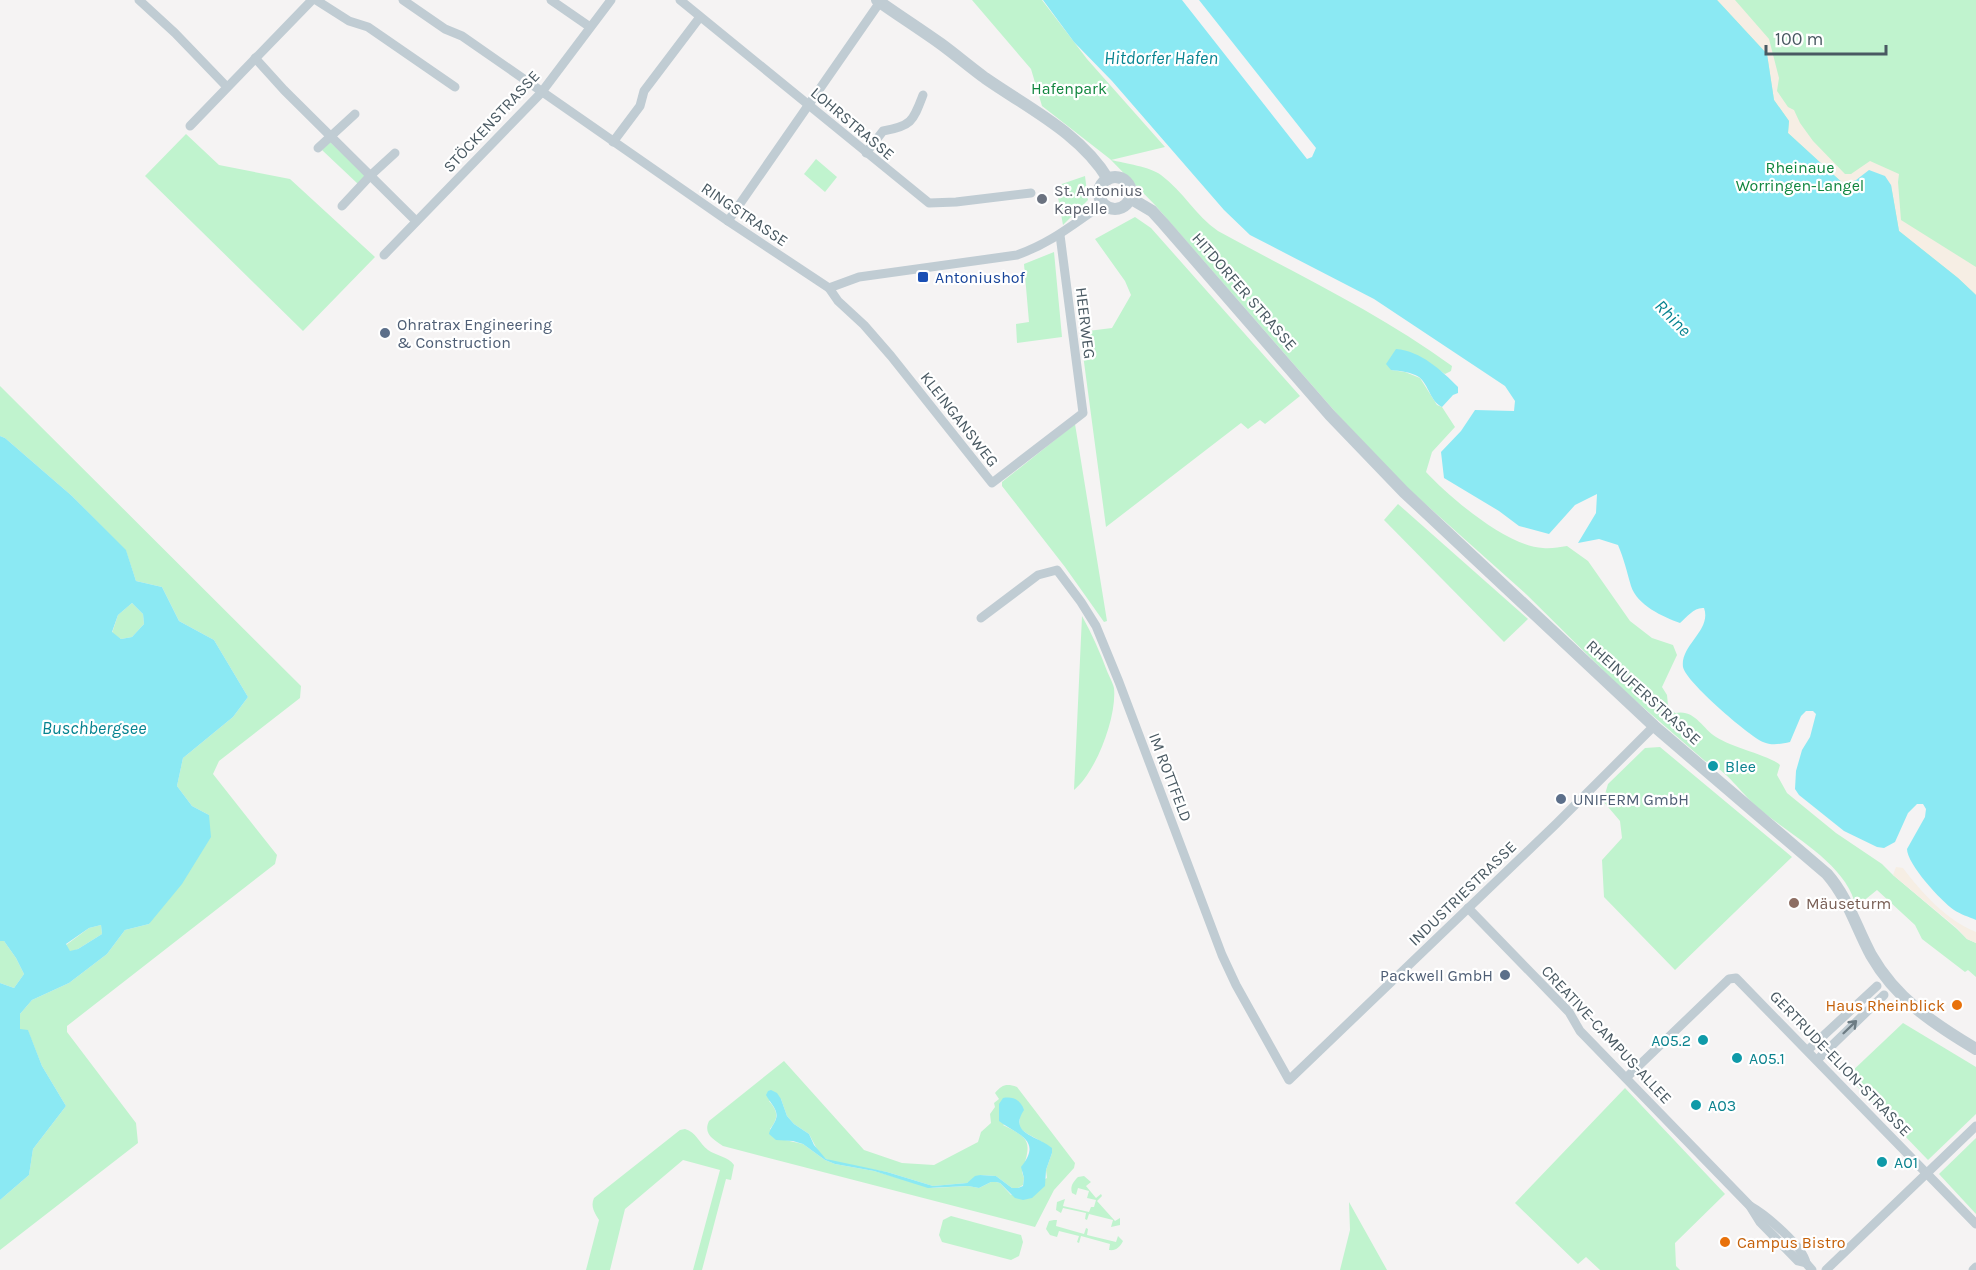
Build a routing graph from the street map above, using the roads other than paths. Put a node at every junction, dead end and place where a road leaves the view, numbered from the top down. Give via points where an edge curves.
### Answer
1 (139, 0) edge
2 (314, 0) edge
3 (403, 0) edge
4 (551, 0) edge
5 (611, 0) edge
6 (680, 0) edge
7 (878, 1) edge
8 (700, 17) junction
9 (590, 27) junction
10 (255, 58) junction
11 (227, 87) junction
12 (455, 87) dead end
13 (540, 93) junction
14 (923, 95) dead end
15 (809, 105) junction
16 (356, 114) dead end
17 (190, 126) dead end
18 (331, 136) junction
19 (613, 142) junction
20 (318, 148) dead end
21 (395, 153) dead end
22 (866, 153) junction
23 (371, 175) junction
24 (1108, 179) junction
25 (1031, 193) dead end
26 (1130, 198) junction
27 (1103, 204) junction
28 (342, 206) dead end
29 (416, 221) junction
30 (728, 221) junction
31 (1060, 235) junction
32 (384, 255) dead end
33 (829, 288) junction
34 (1328, 412) joint
35 (1083, 413) joint
36 (981, 618) dead end
37 (1654, 726) junction
38 (1468, 908) junction
39 (1877, 986) dead end
40 (1884, 995) dead end
41 (1976, 1049) edge
42 (1808, 1050) junction
43 (1817, 1060) junction
44 (1626, 1078) junction
45 (1289, 1080) joint
46 (1976, 1126) edge
47 (1927, 1173) junction
48 (1976, 1224) edge
49 (1806, 1268) edge
50 (1827, 1270) edge

1 - 11 street
2 - 10 street
2 - 12 street via 349,21 368,27
3 - 13 street, RINGSTRASSE via 462,36
4 - 9 street
5 - 9 street, STÖCKENSTRASSE
6 - 8 street, LOHRSTRASSE
7 - 15 street
7 - 24 street via 1075,140
8 - 15 street, LOHRSTRASSE
8 - 19 street via 644,91 640,106
9 - 13 street, STÖCKENSTRASSE
10 - 11 street
10 - 18 street
11 - 17 street
13 - 19 street, RINGSTRASSE
13 - 29 street, STÖCKENSTRASSE
14 - 22 street via 909,123 883,131
15 - 22 street, LOHRSTRASSE
15 - 30 street
16 - 18 street
18 - 20 street
18 - 23 street
19 - 30 street, RINGSTRASSE
21 - 23 street
22 - 25 street, LOHRSTRASSE via 929,203
23 - 28 street
23 - 29 street
24 - 26 street via 1124,180 1129,185
24 - 27 street via 1100,188
26 - 27 street via 1121,208
26 - 34 street, HITDORFER STRASSE via 1152,211
27 - 31 street
29 - 32 street, STÖCKENSTRASSE
30 - 33 street, RINGSTRASSE
31 - 33 street via 1017,255 859,278
31 - 35 street, HEERWEG
33 - 35 street, KLEINGANSWEG via 891,356 992,483
34 - 37 street, RHEINUFERSTRASSE via 1404,492
36 - 45 street, IM ROTTFELD via 1038,575 1057,570 1082,602 1119,682 1222,956
37 - 38 street, INDUSTRIESTRASSE
37 - 41 street, RHEINUFERSTRASSE via 1827,874 1845,898 1871,955 1891,986 1927,1018
38 - 44 street, CREATIVE-CAMPUS-ALLEE via 1569,1012 1581,1031
38 - 45 street, INDUSTRIESTRASSE
39 - 42 street
43 -> 40 street
42 - 43 street, GERTRUDE-ELION-STRASSE
42 - 44 street, GERTRUDE-ELION-STRASSE via 1733,978
43 - 47 street, GERTRUDE-ELION-STRASSE
44 - 49 street, CREATIVE-CAMPUS-ALLEE
46 - 47 street
47 - 48 street, GERTRUDE-ELION-STRASSE
47 - 50 street

